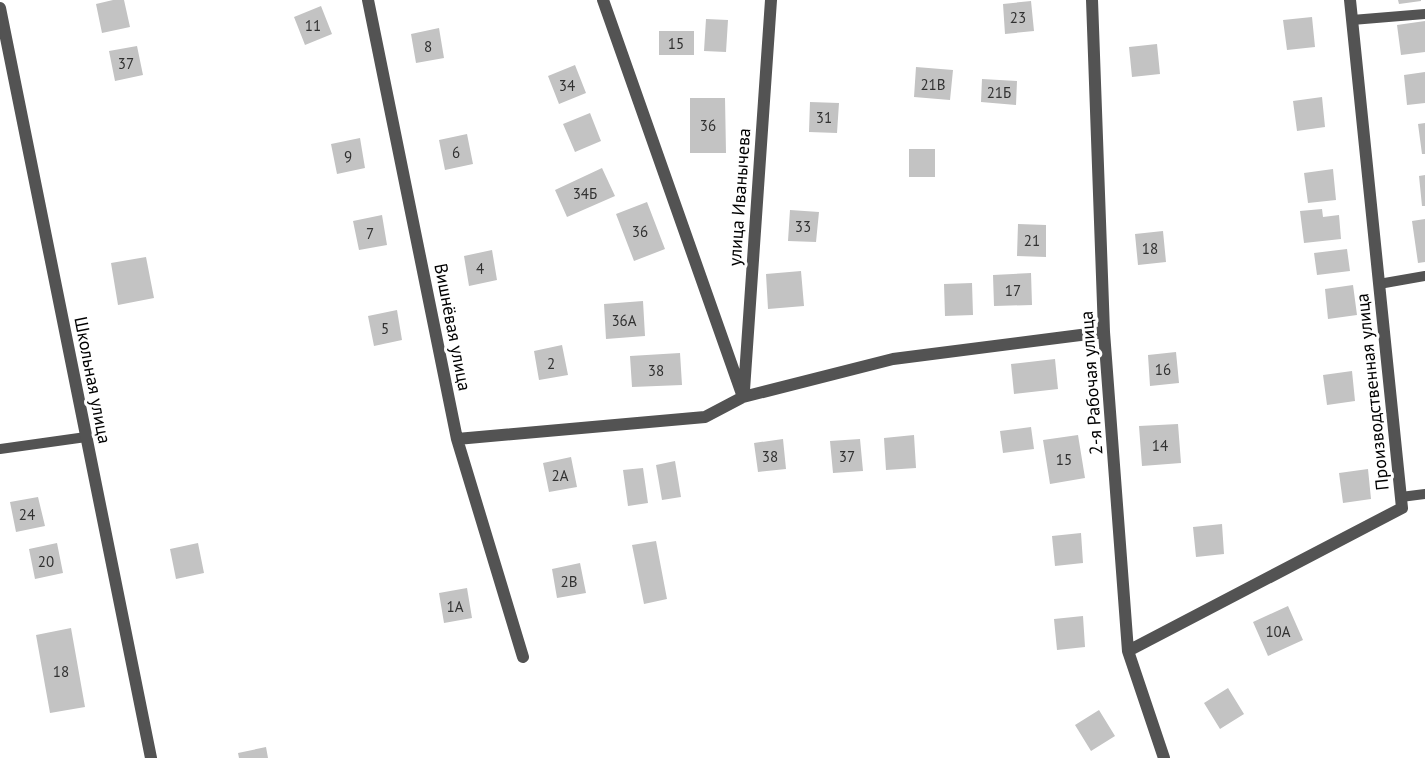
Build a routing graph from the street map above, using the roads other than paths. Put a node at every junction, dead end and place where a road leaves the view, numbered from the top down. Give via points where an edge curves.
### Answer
1 (368, 0) edge
2 (603, 0) edge
3 (771, 0) edge
4 (1092, 0) edge
5 (1350, 0) edge
6 (0, 8) edge
7 (1425, 14) edge
8 (1352, 20) junction
9 (1425, 276) edge
10 (1379, 284) junction
11 (1104, 332) junction
12 (743, 397) junction
13 (86, 437) junction
14 (457, 439) junction
15 (0, 449) edge
16 (1425, 494) edge
17 (1401, 497) junction
18 (1128, 651) junction
19 (523, 657) dead end
20 (151, 758) edge
21 (1164, 758) edge

1 - 14 street, Вишнёвая улица
2 - 12 street
3 - 12 street, улица Иванычева
4 - 11 street, 2-я Рабочая улица
5 - 8 street, Производственная улица
6 - 13 street, Школьная улица
7 - 8 lane
8 - 10 street, Производственная улица
9 - 10 lane
10 - 17 street, Производственная улица
11 - 12 street via 893,359
11 - 18 street, 2-я Рабочая улица
12 - 14 street via 705,417
13 - 15 lane
13 - 20 street, Школьная улица
14 - 19 street, Вишнёвая улица
16 - 17 lane
17 - 18 street, Производственная улица via 1402,508
18 - 21 street, 2-я Рабочая улица

